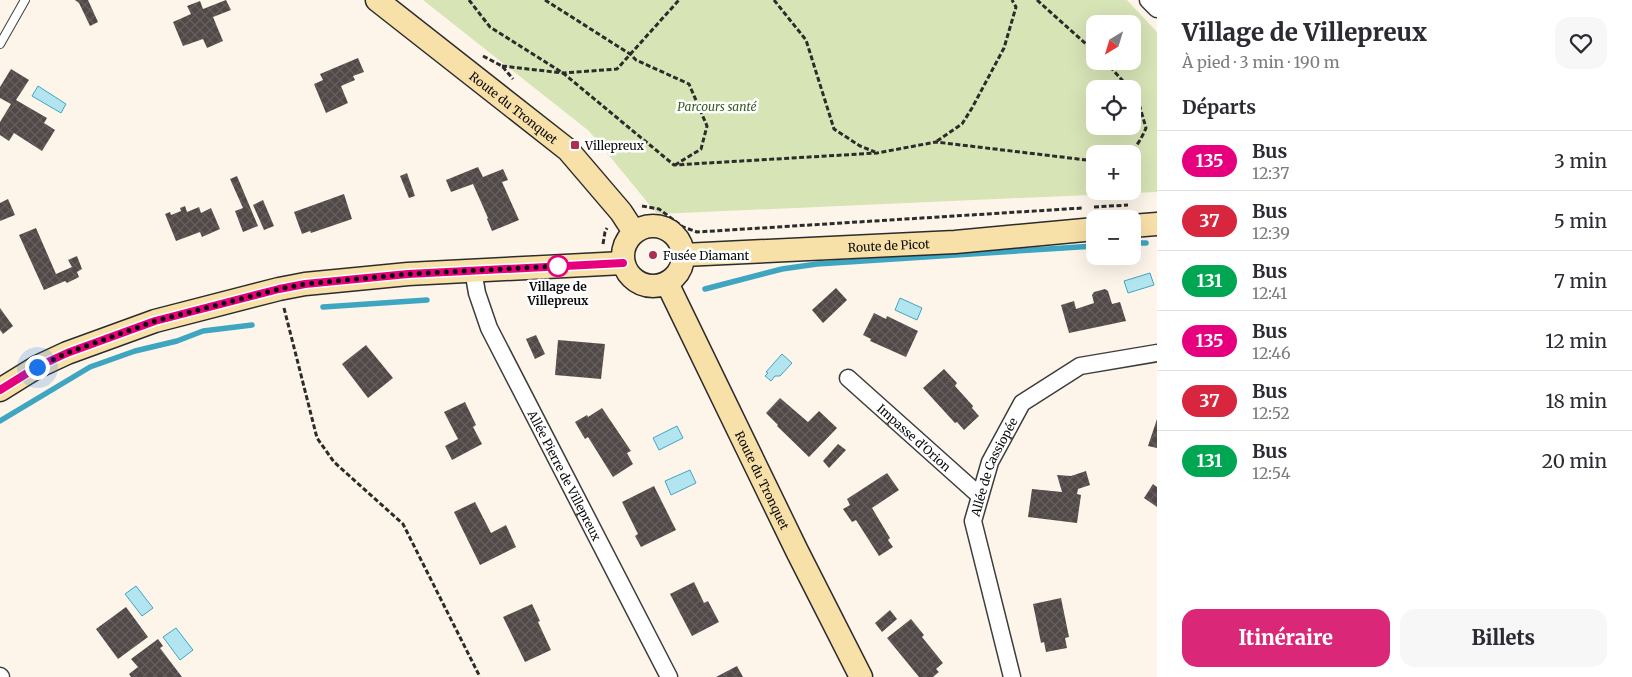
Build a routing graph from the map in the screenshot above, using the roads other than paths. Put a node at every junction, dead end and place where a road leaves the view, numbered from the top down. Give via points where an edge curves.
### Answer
1 (25, 0) edge
2 (377, 0) edge
3 (1148, 0) edge
4 (1157, 9) edge
5 (0, 44) edge
6 (1157, 224) edge
7 (1141, 225) edge
8 (1086, 230) edge
9 (634, 232) junction
10 (683, 255) junction
11 (623, 263) junction
12 (473, 270) junction
13 (667, 282) junction
14 (1157, 353) edge
15 (848, 378) dead end
16 (0, 390) edge
17 (980, 496) junction
18 (669, 677) edge
19 (861, 677) edge
20 (1012, 677) edge

1 - 5 lane
2 - 9 main road, Route du Tronquet via 568,150
3 - 4 street
6 - 7 main road
8 - 10 main road, Route de Picot via 955,242
9 - 10 main road via 652,226 670,231 681,246
9 - 11 main road via 624,246
10 - 13 main road via 679,271
11 - 12 main road
11 - 13 main road via 626,271 640,283 649,286
12 - 16 main road via 314,283 279,289 155,321 67,353
12 - 18 street, Allée Pierre de Villepreux via 489,328
13 - 19 main road, Route du Tronquet
14 - 17 street, Allée de Cassiopée via 1080,366 1022,402 990,462
15 - 17 street, Impasse d'Orion
17 - 20 street, Allée de Cassiopée via 973,521

